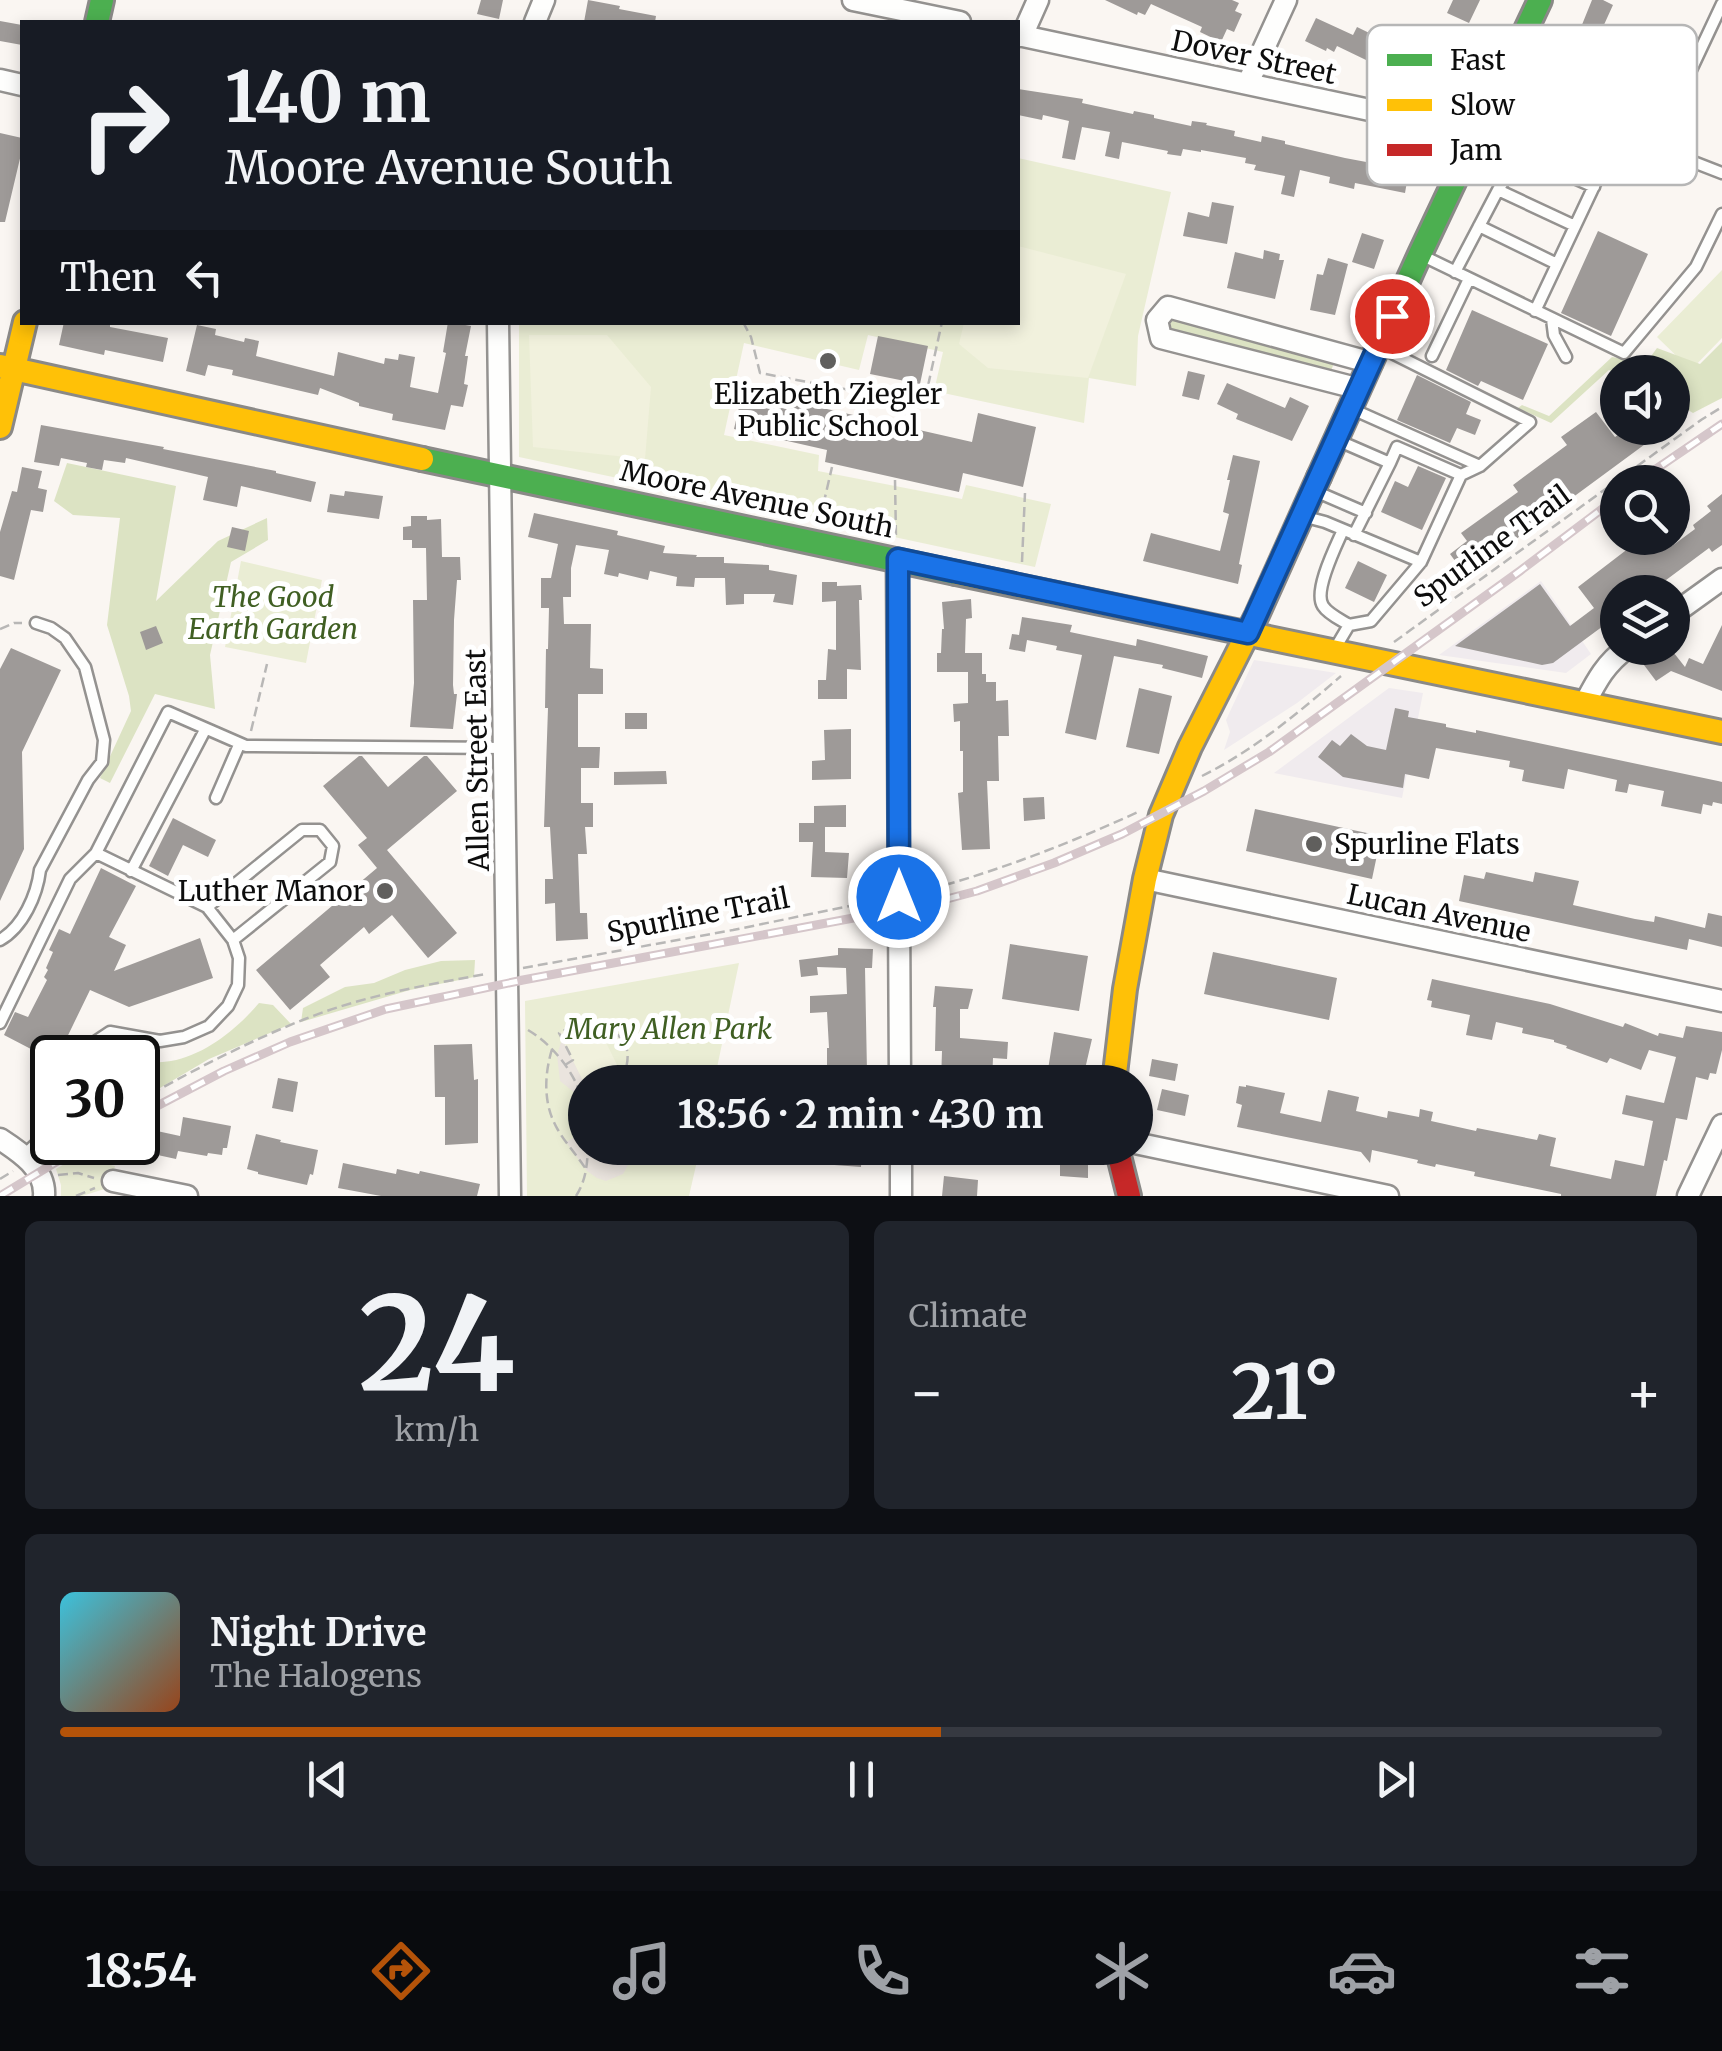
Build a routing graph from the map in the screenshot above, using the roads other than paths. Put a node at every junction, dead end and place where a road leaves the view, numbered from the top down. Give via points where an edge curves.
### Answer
1 (853, 0) edge
2 (1038, 0) edge
3 (1286, 0) edge
4 (1540, 0) edge
5 (1722, 4) edge
6 (950, 20) edge
7 (1528, 25) edge
8 (1020, 35) edge
9 (1697, 57) edge
10 (1248, 83) junction
11 (1367, 109) edge
12 (1697, 163) edge
13 (1722, 173) edge
14 (1453, 185) edge
15 (1501, 185) edge
16 (1590, 185) edge
17 (1594, 187) joint
18 (1498, 190) junction
19 (1722, 214) edge
20 (1479, 226) junction
21 (1576, 226) junction
22 (1420, 254) junction
23 (1557, 264) junction
24 (1454, 272) junction
25 (1468, 278) junction
26 (1535, 312) junction
27 (1552, 319) junction
28 (25, 325) edge
29 (498, 325) edge
30 (1375, 355) junction
31 (1432, 356) dead end
32 (1566, 357) dead end
33 (8, 368) edge
34 (1356, 399) junction
35 (0, 427) edge
36 (1337, 440) junction
37 (1390, 463) junction
38 (1480, 466) junction
39 (501, 475) junction
40 (1461, 475) junction
41 (1314, 490) junction
42 (1366, 513) junction
43 (1302, 516) junction
44 (1349, 533) junction
45 (896, 549) junction
46 (1421, 562) junction
47 (1722, 579) edge
48 (1690, 602) edge
49 (36, 623) road end
50 (1349, 625) junction
51 (1248, 633) junction
52 (1332, 653) junction
53 (1607, 665) edge
54 (1585, 703) junction
55 (205, 730) junction
56 (1722, 732) edge
57 (243, 746) junction
58 (505, 748) junction
59 (216, 798) dead end
60 (96, 853) junction
61 (131, 871) junction
62 (1145, 878) junction
63 (207, 907) junction
64 (0, 940) edge
65 (233, 940) junction
66 (1722, 1001) edge
67 (0, 1023) edge
68 (160, 1040) edge
69 (900, 1065) edge
70 (1116, 1065) edge
71 (1722, 1125) edge
72 (0, 1139) edge
73 (1153, 1148) edge
74 (30, 1156) edge
75 (25, 1162) junction
76 (900, 1165) edge
77 (1121, 1165) edge
78 (105, 1185) road end
79 (44, 1196) edge
80 (187, 1196) edge
81 (510, 1196) edge
82 (901, 1196) edge
83 (1129, 1196) edge
84 (1388, 1196) edge
85 (1688, 1196) edge

1 - 6 street
2 - 8 street
3 - 10 street
4 - 7 street
5 - 9 lane
8 - 10 street, Dover Street
10 - 11 street, Dover Street
12 - 13 lane
14 - 22 street
15 - 18 lane
16 - 17 lane
17 - 21 lane
18 - 20 lane
18 - 21 lane
19 - 27 lane via 1696,268 1624,353
20 - 23 lane
20 - 24 lane
21 - 23 lane
22 - 24 lane
22 - 30 street
23 - 26 lane
24 - 25 lane
25 - 26 lane
25 - 31 lane
26 - 27 lane
27 - 32 lane
28 - 33 street
29 - 39 street, Allen Street East
30 - 34 street
30 - 34 street via 1168,307 1157,320 1160,338
30 - 38 lane via 1530,422
33 - 35 street
33 - 39 street, Moore Avenue South
34 - 36 street
34 - 38 lane
36 - 37 lane
36 - 41 street
37 - 40 lane via 1397,447
37 - 42 lane
38 - 40 lane
39 - 45 street, Moore Avenue South
39 - 58 street, Allen Street East
40 - 46 lane
41 - 42 lane
41 - 43 street
42 - 44 lane
43 - 44 lane
43 - 51 street
44 - 46 lane
44 - 50 lane via 1328,560 1320,600
45 - 51 street, Moore Avenue South
45 - 69 street
46 - 50 lane via 1371,621
47 - 48 street
49 - 64 lane via 65,638 85,668 104,740 102,762 40,870 23,917
50 - 52 lane
51 - 52 street, Moore Avenue South
51 - 62 street via 1190,748
52 - 54 street, Moore Avenue South
53 - 54 street
54 - 56 street, Moore Avenue South
55 - 57 lane
55 - 60 lane via 168,712
55 - 61 lane
57 - 58 lane
57 - 59 lane
58 - 81 street, Allen Street East
60 - 61 lane
60 - 67 lane via 70,880
61 - 63 lane
62 - 66 street, Lucan Avenue
62 - 70 street
63 - 65 lane
63 - 65 lane via 302,830 320,830 332,846 330,862
65 - 68 lane via 238,985 228,1006 209,1026
71 - 85 street
72 - 75 street
73 - 84 street
74 - 75 lane
75 - 79 street
76 - 82 street
77 - 83 street
78 - 80 street

